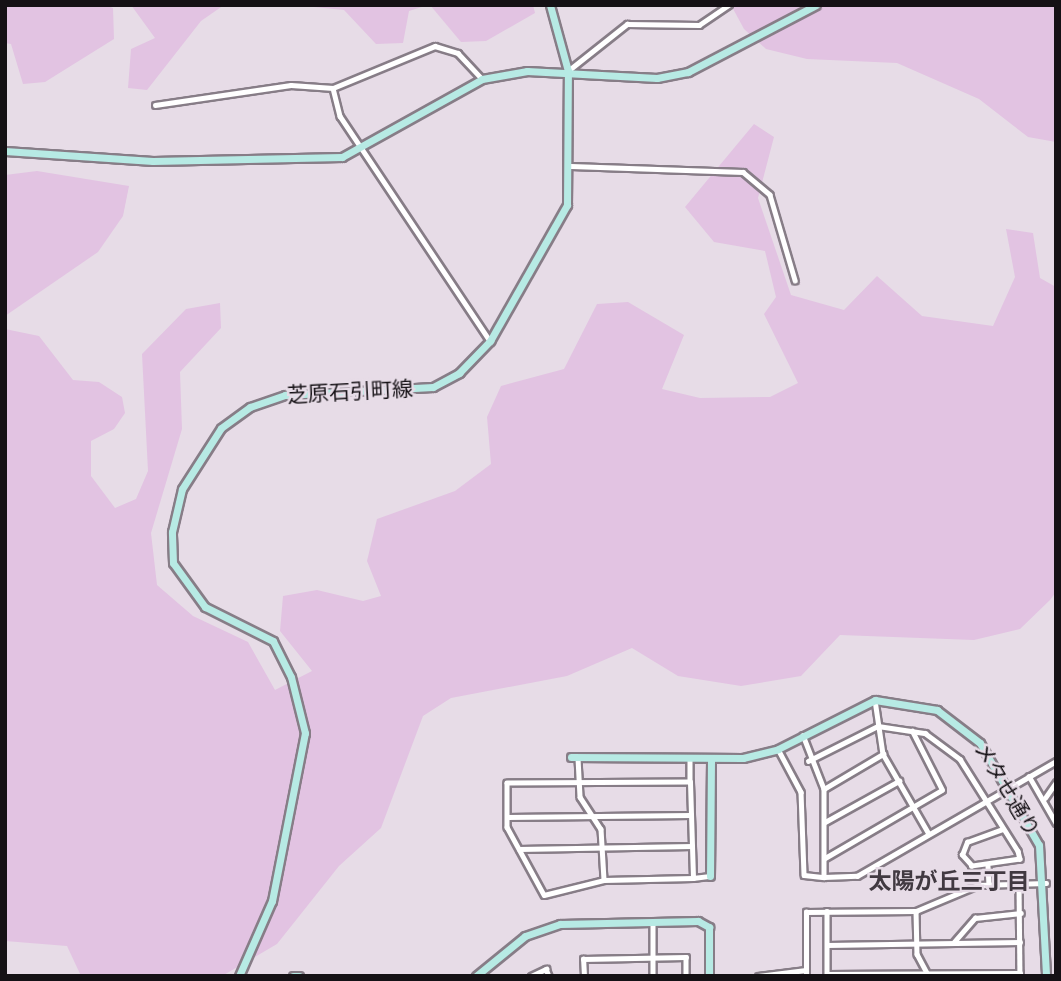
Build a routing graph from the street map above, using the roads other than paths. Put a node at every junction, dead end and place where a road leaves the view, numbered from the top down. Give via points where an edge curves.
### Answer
1 (550, 5) edge
2 (729, 5) edge
3 (816, 5) edge
4 (568, 71) junction
5 (482, 79) junction
6 (333, 88) junction
7 (155, 105) dead end
8 (362, 149) junction
9 (5, 150) edge
10 (571, 166) junction
11 (795, 279) dead end
12 (490, 341) junction
13 (875, 700) junction
14 (877, 726) junction
15 (912, 731) junction
16 (803, 734) junction
17 (778, 749) junction
18 (883, 754) junction
19 (574, 757) joint
20 (690, 758) junction
21 (711, 758) junction
22 (808, 761) junction
23 (1056, 761) edge
24 (1029, 776) junction
25 (899, 781) junction
26 (690, 782) junction
27 (1056, 782) edge
28 (578, 785) junction
29 (824, 789) junction
30 (1008, 789) junction
31 (1045, 798) junction
32 (985, 802) junction
33 (914, 806) junction
34 (592, 816) junction
35 (691, 816) junction
36 (507, 817) junction
37 (825, 822) junction
38 (1056, 822) edge
39 (1003, 830) junction
40 (929, 834) junction
41 (692, 846) junction
42 (602, 848) junction
43 (519, 849) junction
44 (825, 858) junction
45 (988, 866) junction
46 (710, 876) joint
47 (824, 877) junction
48 (693, 878) junction
49 (604, 880) junction
50 (1045, 883) junction
51 (1056, 883) edge
52 (989, 884) junction
53 (1019, 884) junction
54 (827, 911) junction
55 (916, 911) junction
56 (1021, 913) junction
57 (653, 921) junction
58 (917, 942) junction
59 (954, 942) junction
60 (1020, 942) junction
61 (827, 945) junction
62 (653, 958) junction
63 (806, 973) edge
64 (827, 975) edge
65 (928, 975) edge
66 (1020, 975) edge
67 (239, 976) edge
68 (293, 976) edge
69 (299, 976) edge
70 (476, 976) edge
71 (531, 976) edge
72 (549, 976) edge
73 (584, 976) edge
74 (653, 976) edge
75 (687, 976) edge
76 (709, 976) edge
77 (758, 976) edge
78 (1046, 976) edge

1 - 4 street, 芝原石引町線
2 - 4 street via 699,25 627,24
3 - 4 street via 688,72 657,78
4 - 5 street
4 - 10 street, 芝原石引町線
5 - 6 street via 458,53 435,46
5 - 8 street
6 - 7 street via 291,85
6 - 8 street via 341,116
8 - 9 street via 342,157 234,162
8 - 12 street
10 - 11 street via 743,172 770,195
10 - 12 street, 芝原石引町線 via 567,205 557,230
12 - 67 street, 芝原石引町線 via 459,373 433,387 285,395 250,407 221,428 182,489 172,531 173,563 205,607 273,641 295,686 305,733 272,901
13 - 14 street
13 - 16 street, メタせ通り
13 - 30 street, メタせ通り via 907,700 962,724
14 - 15 street
14 - 18 street
14 - 22 street
15 - 32 street via 943,743 960,759
15 - 33 street via 942,790
16 - 17 street, メタせ通り
16 - 22 street
17 - 21 street, メタせ通り via 743,758
17 - 47 street via 801,792 804,875
18 - 25 street
18 - 29 street
19 - 20 street, メタせ通り
19 - 28 street
20 - 21 street, メタせ通り
20 - 26 street
21 - 46 street
22 - 29 street
23 - 24 street
24 - 30 street
24 - 31 street
25 - 33 street
25 - 37 street
26 - 28 street
26 - 35 street
27 - 31 street
28 - 34 street
28 - 36 street via 507,783
29 - 37 street
30 - 32 street
30 - 50 street, メタせ通り via 1039,845
31 - 38 street
32 - 39 street
32 - 40 street
33 - 40 street
33 - 44 street
34 - 35 street
34 - 36 street
34 - 42 street
35 - 41 street
36 - 43 street
37 - 44 street
39 - 45 street via 1020,859
39 - 45 street via 967,842 962,855 972,866
40 - 47 street via 857,876
41 - 42 street
41 - 48 street
42 - 43 street
42 - 49 street
43 - 49 street via 544,895
44 - 47 street
45 - 52 street
46 - 48 street
48 - 49 street
50 - 51 street
50 - 53 street
50 - 78 street, メタせ通り
52 - 53 street
52 - 55 street
53 - 56 street
54 - 55 street
54 - 61 street
54 - 63 street via 806,912
55 - 58 street
56 - 59 street via 975,918
56 - 60 street
57 - 62 street
57 - 70 street via 560,924 525,936
57 - 76 street via 705,922
58 - 59 street
58 - 61 street
58 - 65 street
59 - 60 street
60 - 66 street
61 - 64 street
62 - 73 street via 583,959
62 - 74 street
62 - 75 street via 686,957
63 - 77 street
64 - 65 street
65 - 66 street
68 - 69 street
71 - 72 street via 546,969

